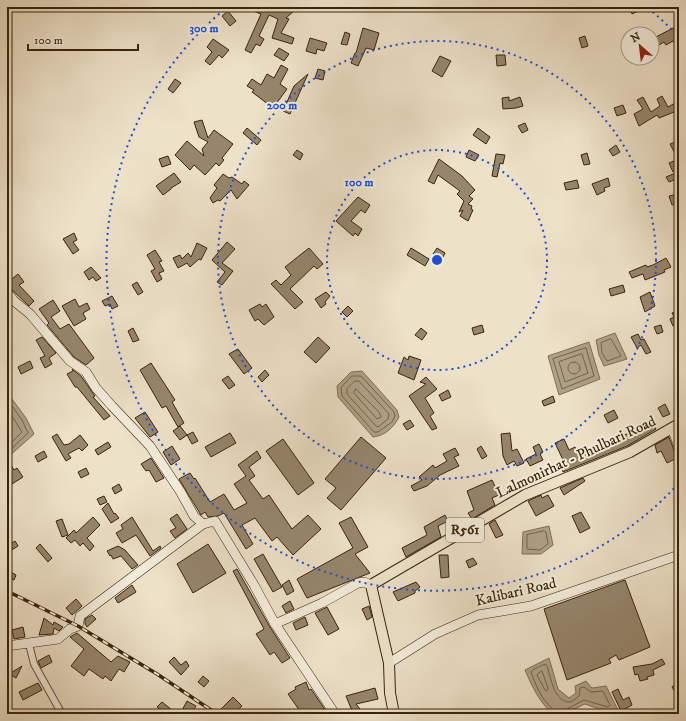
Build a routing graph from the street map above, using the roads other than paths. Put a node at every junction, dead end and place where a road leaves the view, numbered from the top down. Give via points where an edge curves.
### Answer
1 (7, 292) edge
2 (675, 426) edge
3 (679, 447) edge
4 (203, 524) junction
5 (679, 555) edge
6 (371, 585) junction
7 (275, 624) junction
8 (30, 644) junction
9 (7, 646) edge
10 (389, 663) junction
11 (62, 714) edge
12 (336, 714) edge
13 (394, 714) edge

1 - 4 street via 30,314 70,361 86,372 96,388 150,446 194,516
2 - 3 street
2 - 6 main road, Lalmonirhat - Phulbari Road / R561 via 630,452 525,495
4 - 7 street via 215,521
4 - 8 street via 80,616 78,626 58,639
5 - 10 street, Kalibari Road via 531,606 478,615 435,634
6 - 7 street via 358,583
6 - 10 main road
7 - 12 street
8 - 9 street
8 - 11 street via 34,664
10 - 13 main road

